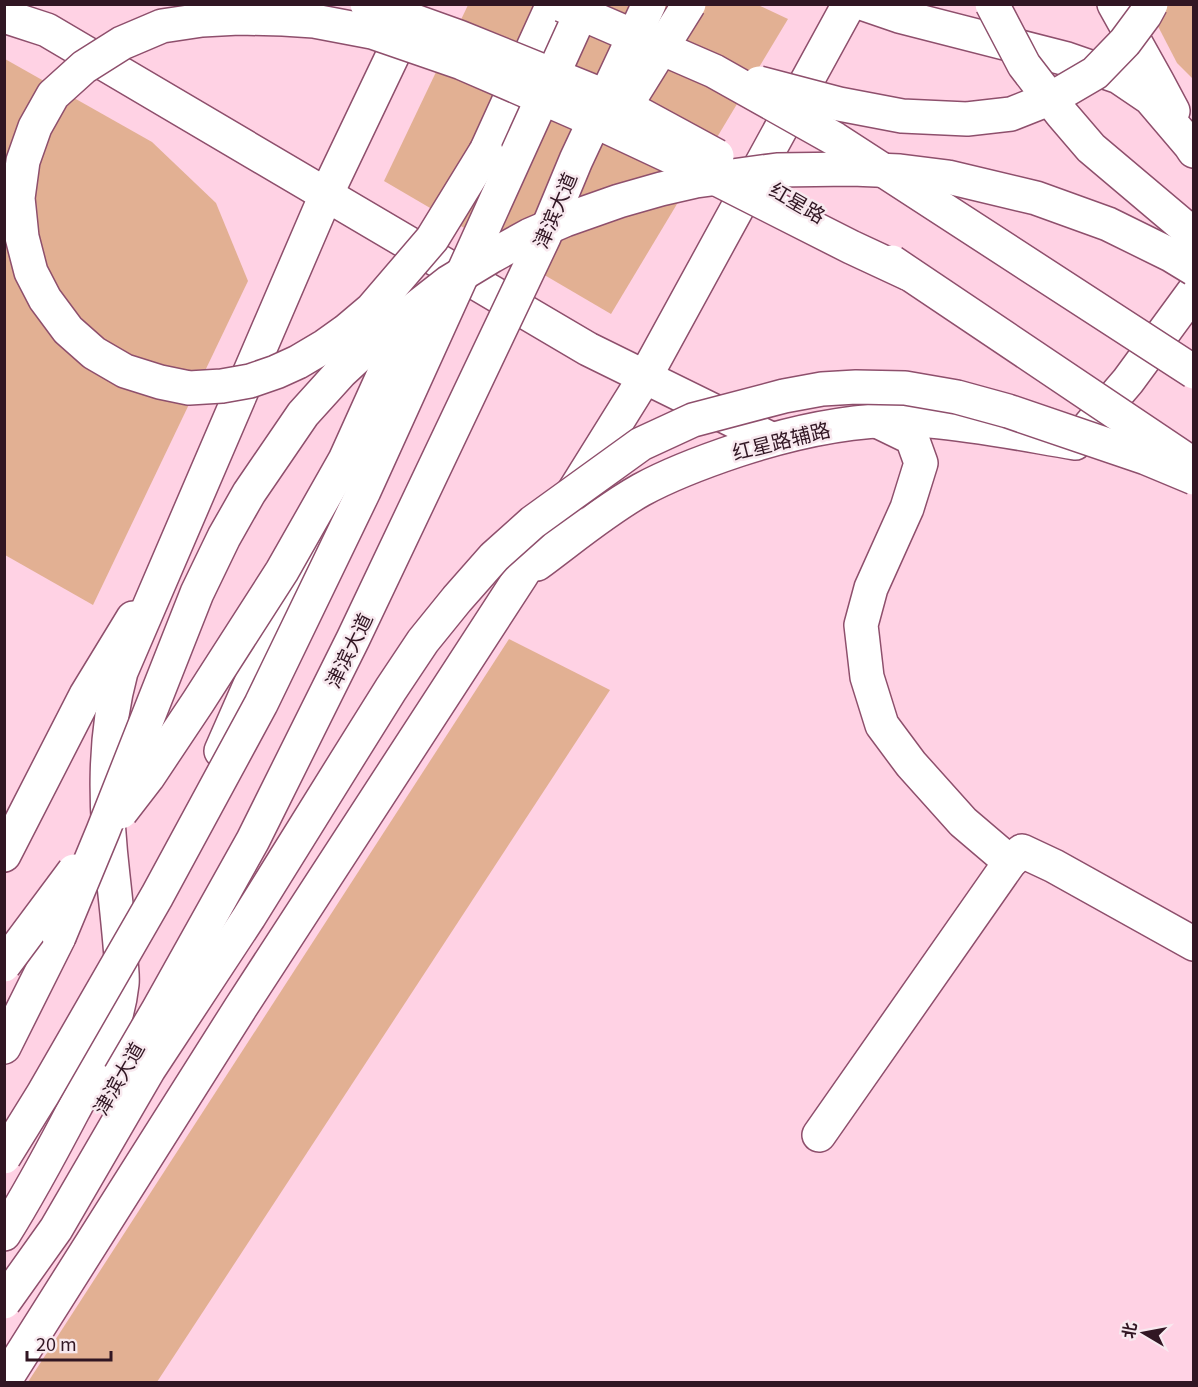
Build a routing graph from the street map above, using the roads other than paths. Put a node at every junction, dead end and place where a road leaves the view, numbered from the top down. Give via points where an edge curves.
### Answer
1 (367, 4) edge
2 (417, 4) edge
3 (553, 4) edge
4 (560, 4) edge
5 (585, 4) edge
6 (649, 4) edge
7 (689, 4) edge
8 (849, 4) edge
9 (864, 4) edge
10 (992, 4) edge
11 (1114, 4) edge
12 (1150, 4) edge
13 (4, 16) edge
14 (714, 71) junction
15 (1192, 148) edge
16 (486, 151) junction
17 (326, 195) junction
18 (1194, 235) edge
19 (544, 237) junction
20 (1194, 269) edge
21 (909, 274) junction
22 (1194, 291) edge
23 (674, 323) junction
24 (588, 349) junction
25 (1194, 372) edge
26 (645, 377) junction
27 (877, 421) junction
28 (771, 439) junction
29 (345, 460) junction
30 (1194, 465) edge
31 (1194, 478) edge
32 (174, 549) junction
33 (522, 576) junction
34 (4, 855) edge
35 (1010, 862) junction
36 (157, 896) junction
37 (1194, 944) edge
38 (4, 964) edge
39 (4, 1047) edge
40 (819, 1135) dead end
41 (4, 1157) edge
42 (4, 1234) edge
43 (4, 1274) edge
44 (4, 1302) edge
45 (4, 1382) edge

1 - 21 main road, 红星路, bridge via 612,99 845,230
2 - 17 main road
3 - 16 main road, bridge
4 - 14 main road, bridge
5 - 36 main road, bridge via 261,704
6 - 19 main road, 津滨大道, bridge
7 - 19 main road, bridge
8 - 23 main road
9 - 15 main road via 1119,76 1150,98
10 - 18 main road, bridge via 1024,65 1091,148
11 - 15 main road
12 - 14 main road, bridge via 1125,42 1095,74 1054,98 1011,114 967,120 902,116
13 - 17 main road via 47,30
14 - 25 main road, bridge via 835,139
16 - 21 main road, bridge via 432,239 372,309 298,362 240,383 189,387 160,382 124,371 94,353 68,330 45,299 31,272 22,237 18,198 23,161 35,127 54,95 84,67 122,43 162,26 202,20 283,19 372,32 462,63 697,169
16 - 29 main road, bridge
17 - 24 main road
17 - 32 main road
19 - 43 main road, 津滨大道, bridge via 354,639 253,840 159,1010
20 - 39 main road, bridge via 1108,224 1036,198 948,177 900,171 797,169 696,182 619,201 530,235 449,282 341,372 303,414 249,493 197,593 59,937
21 - 30 main road, 红星路, bridge
22 - 27 main road, 红星路辅路 via 1128,381 1075,443 929,421
23 - 24 main road via 641,345 606,351
23 - 26 main road
24 - 26 main road
26 - 28 main road
26 - 33 main road
27 - 28 main road, 红星路辅路
27 - 35 main road via 912,438 921,463 907,508 870,588 861,625 867,677 882,725 910,764 963,822
28 - 33 main road, 红星路辅路 via 698,463 641,490
29 - 36 main road
29 - 38 main road, bridge via 282,571 148,777
31 - 44 main road, bridge via 1008,411 905,388 856,387 784,396 693,420 642,444 533,522 494,557 423,641 149,1069 56,1229
32 - 34 main road via 86,695
32 - 42 main road via 121,672 111,717 108,837 122,982 116,1018 102,1055
33 - 45 main road via 234,1017
35 - 37 main road via 1023,851
35 - 40 main road
36 - 41 main road, bridge

